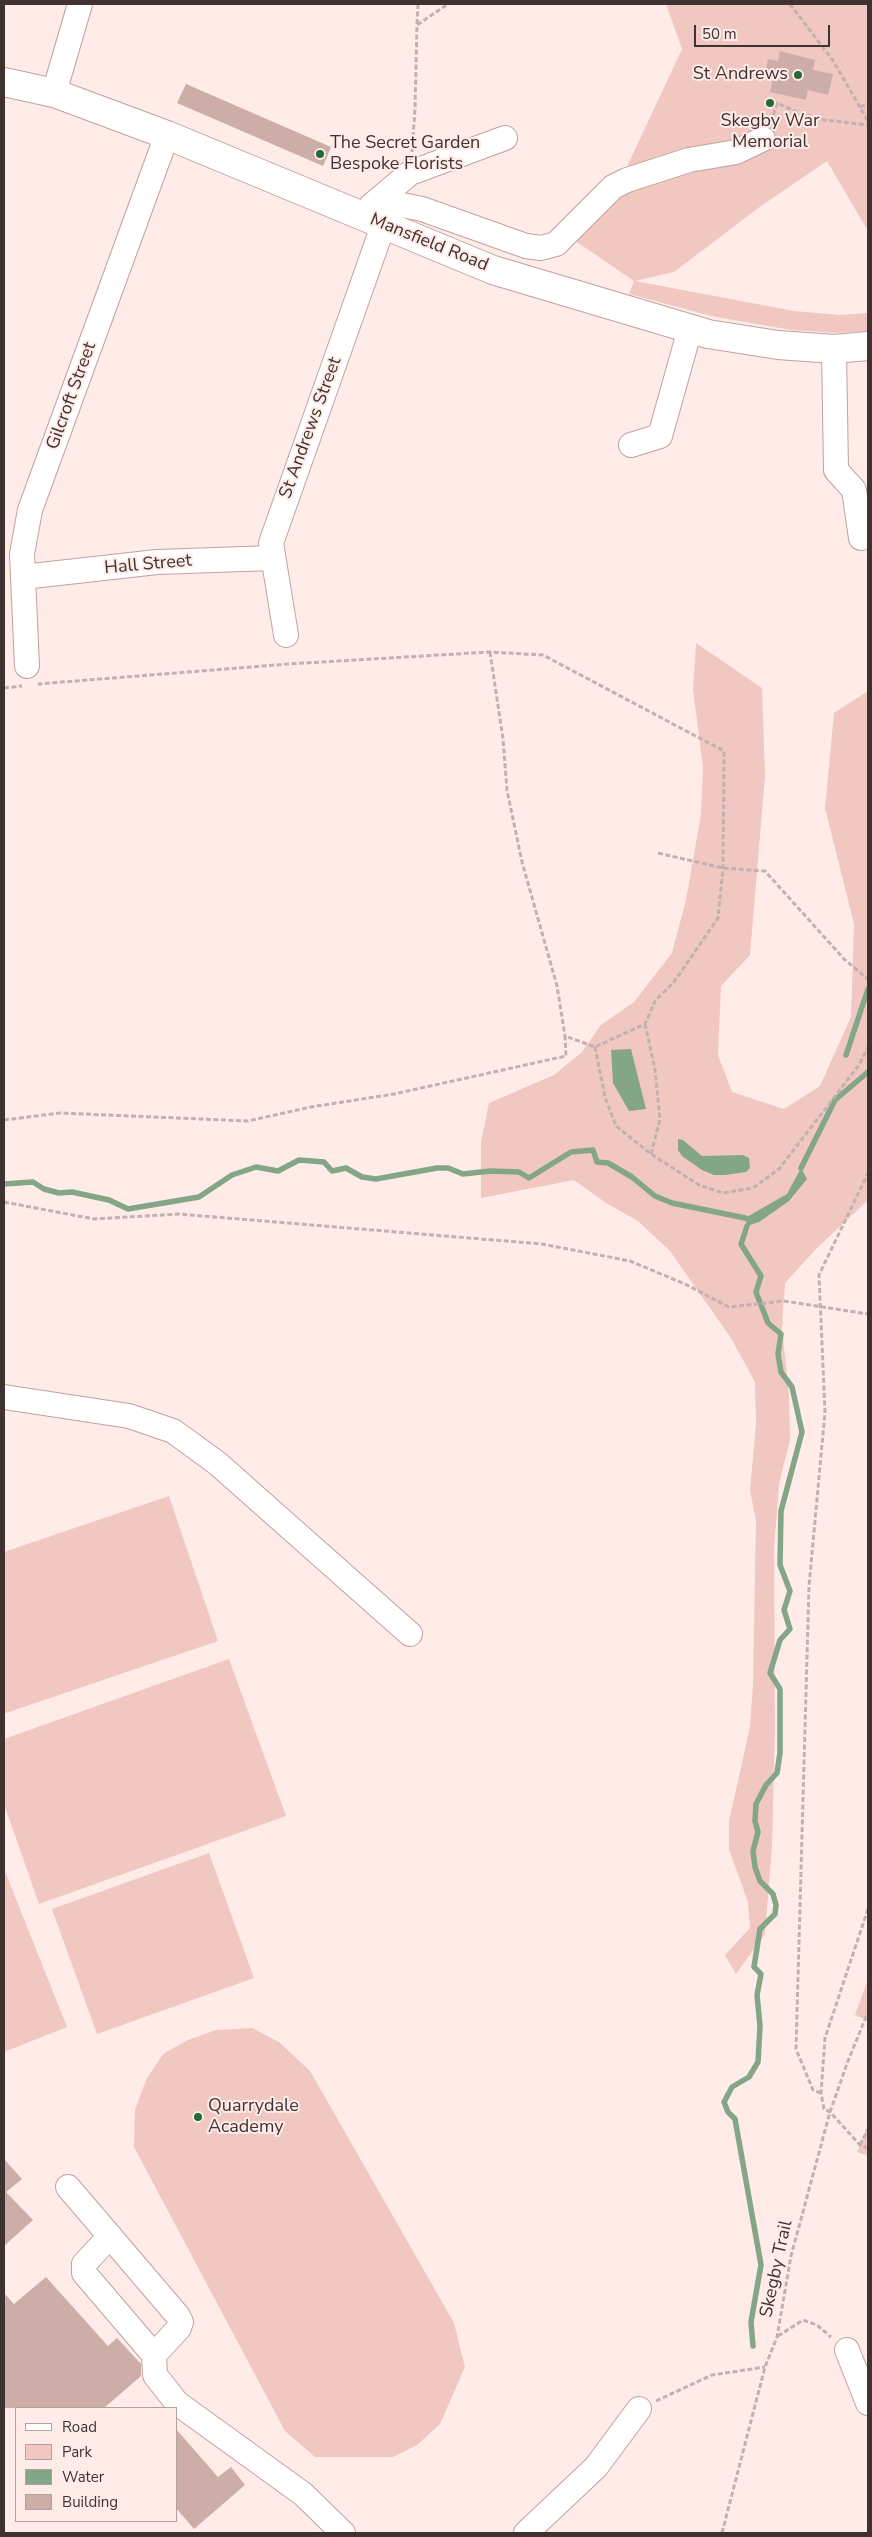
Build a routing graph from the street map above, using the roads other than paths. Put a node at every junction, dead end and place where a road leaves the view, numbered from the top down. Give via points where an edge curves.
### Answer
1 (80, 4) edge
2 (4, 82) edge
3 (54, 93) junction
4 (167, 135) junction
5 (504, 138) dead end
6 (764, 139) road end
7 (374, 213) junction
8 (690, 329) junction
9 (868, 346) edge
10 (834, 348) junction
11 (631, 444) dead end
12 (861, 538) dead end
13 (273, 558) junction
14 (23, 576) junction
15 (286, 635) dead end
16 (27, 666) dead end
17 (4, 1397) edge
18 (410, 1634) dead end
19 (68, 2187) dead end
20 (110, 2236) junction
21 (847, 2350) road end
22 (154, 2355) junction
23 (868, 2403) edge
24 (639, 2409) road end
25 (343, 2533) edge
26 (526, 2533) edge

1 - 3 street
2 - 3 main road, Mansfield Road
3 - 4 main road, Mansfield Road
4 - 7 main road, Mansfield Road
4 - 14 street, Gilcroft Street via 30,510 22,554
5 - 7 street via 410,173
6 - 7 street via 736,152 689,160 627,180 613,187 556,244 541,248 526,246 422,209
7 - 8 main road, Mansfield Road via 493,270
7 - 13 street, St Andrews Street via 271,543
8 - 10 main road, Mansfield Road via 778,345
8 - 11 street via 660,436
9 - 10 main road, Mansfield Road
10 - 12 street via 836,470 854,490
13 - 14 street, Hall Street via 158,562
13 - 15 street, St Andrews Street
14 - 16 street, Gilcroft Street
17 - 18 street via 130,1416 173,1431 217,1463
19 - 20 street
20 - 22 street via 178,2316 180,2322 173,2336
20 - 22 street via 84,2264 84,2273
21 - 23 street
22 - 25 street via 155,2375 177,2403 303,2494
24 - 26 street via 596,2467

